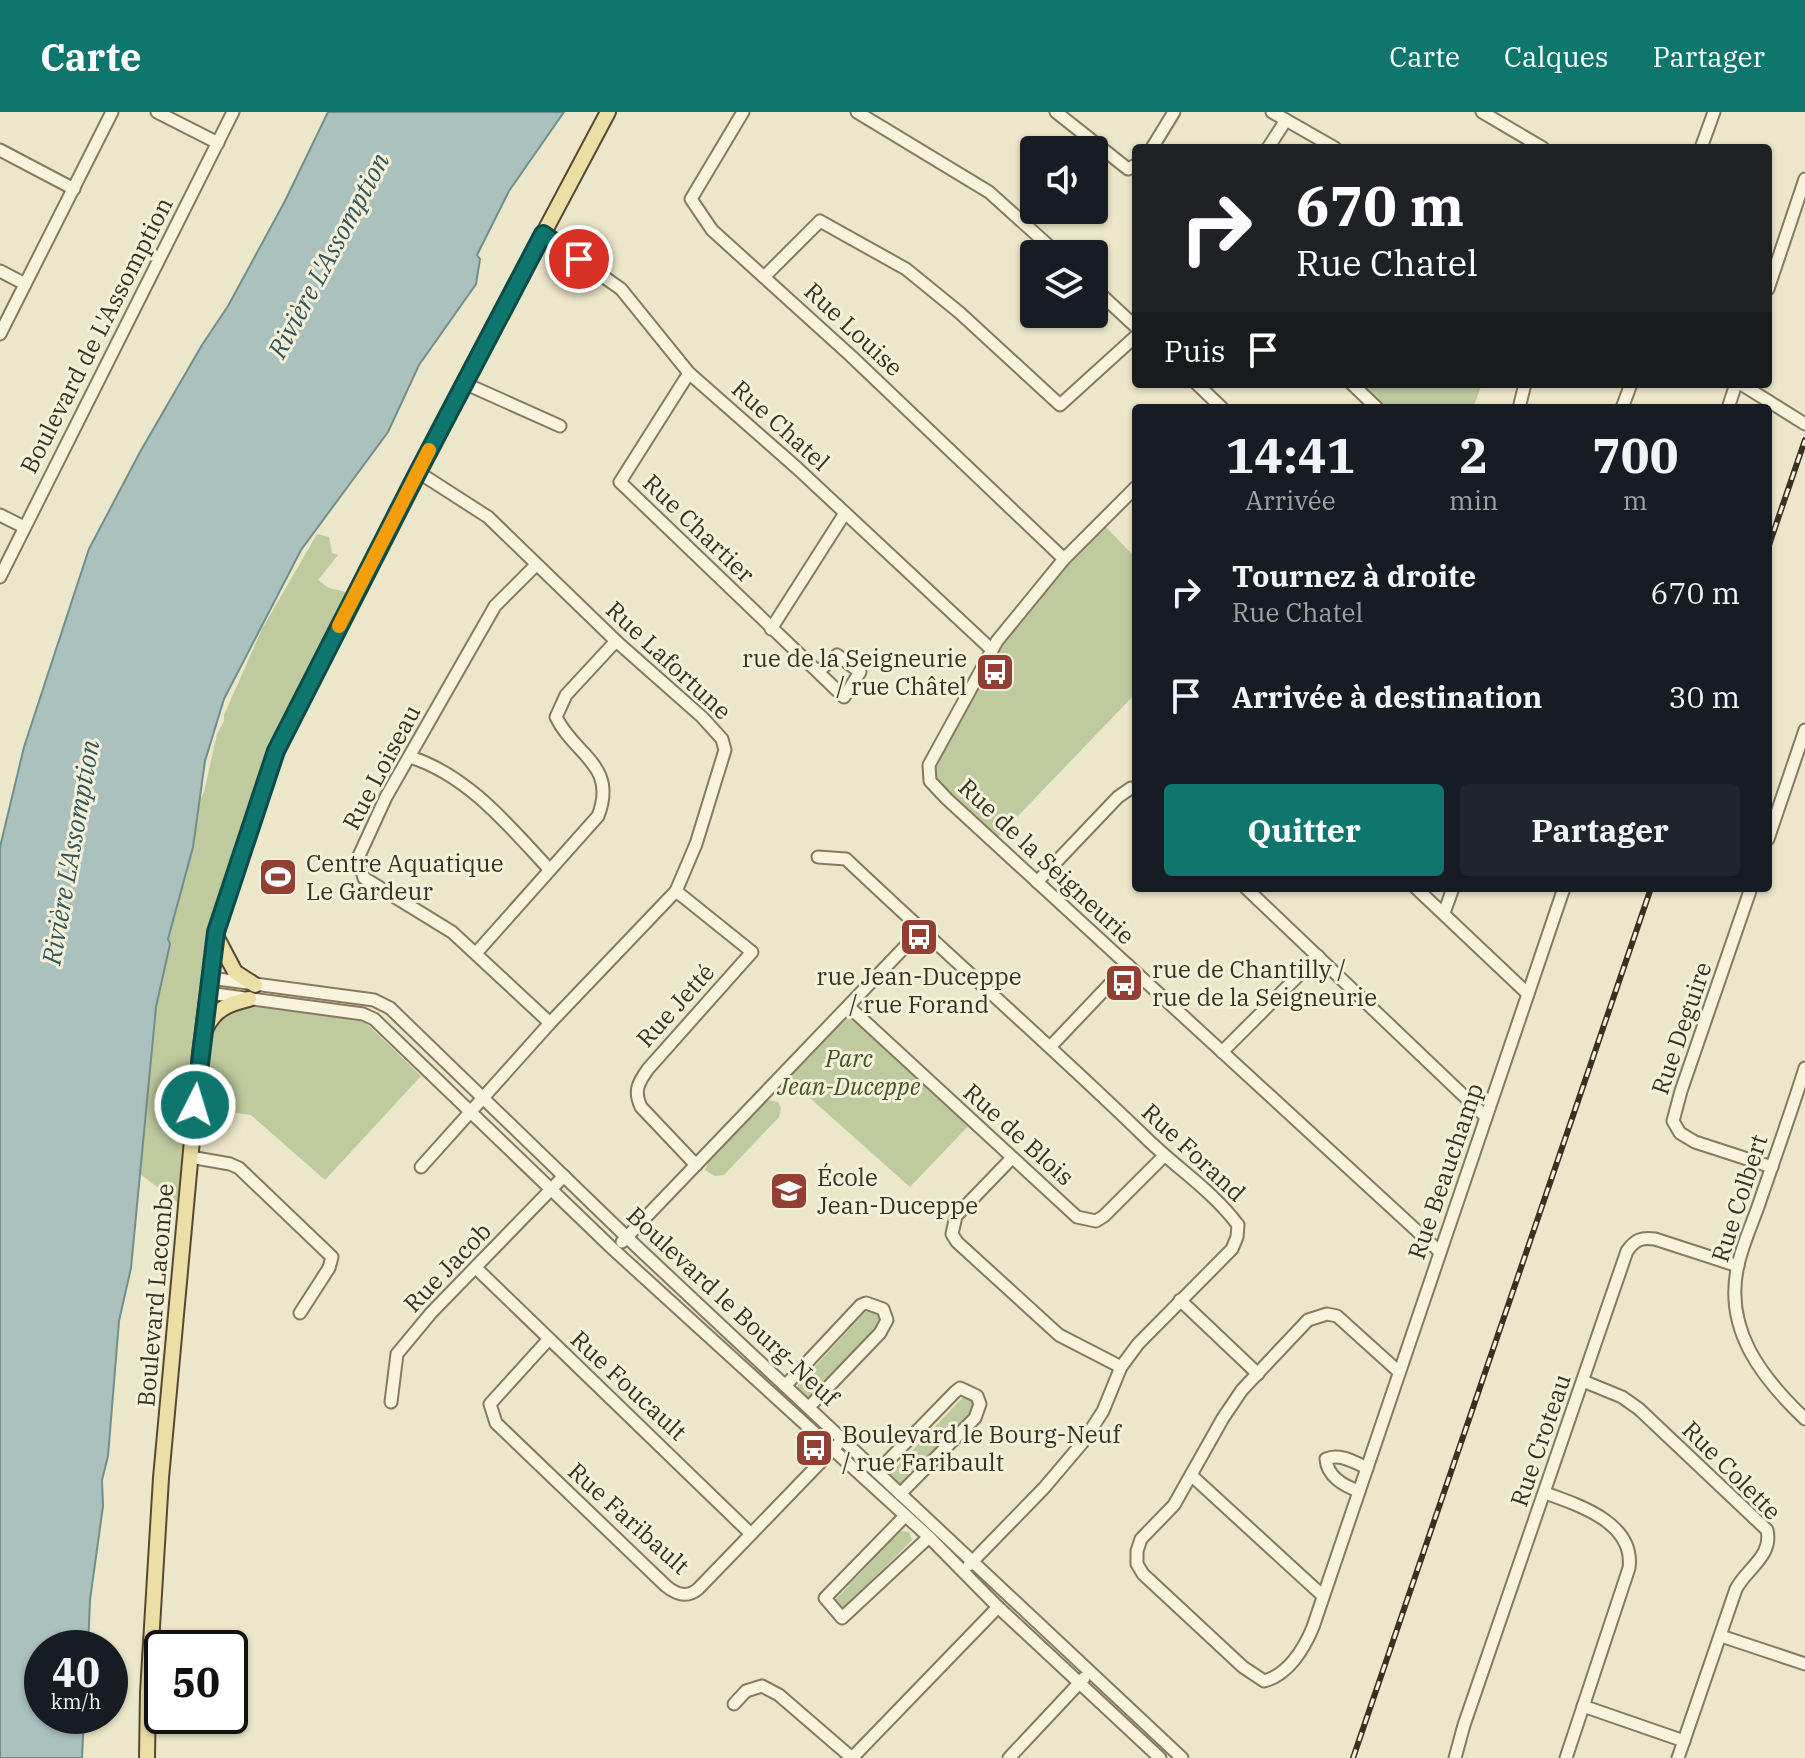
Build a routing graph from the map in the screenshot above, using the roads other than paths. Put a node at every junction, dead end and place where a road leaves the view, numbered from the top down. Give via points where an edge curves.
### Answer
1 (112, 112) edge
2 (157, 112) edge
3 (233, 112) edge
4 (608, 112) edge
5 (743, 112) edge
6 (857, 112) edge
7 (1056, 112) edge
8 (1174, 112) edge
9 (1272, 112) edge
10 (1482, 112) edge
11 (1714, 112) edge
12 (1286, 120) junction
13 (218, 143) junction
14 (1154, 144) edge
15 (1271, 144) edge
16 (1328, 144) edge
17 (1536, 144) edge
18 (1702, 144) edge
19 (0, 150) edge
20 (1132, 167) edge
21 (1805, 179) edge
22 (74, 189) junction
23 (543, 234) junction
24 (1042, 240) edge
25 (0, 271) edge
26 (764, 277) junction
27 (1772, 277) edge
28 (25, 284) junction
29 (1108, 301) edge
30 (1132, 323) edge
31 (0, 334) edge
32 (1132, 340) edge
33 (689, 373) junction
34 (464, 383) junction
35 (1201, 388) edge
36 (1356, 388) edge
37 (1746, 388) edge
38 (1216, 404) edge
39 (1373, 404) edge
40 (1772, 404) edge
41 (1772, 404) edge
42 (1805, 424) edge
43 (560, 426) dead end
44 (418, 472) junction
45 (1132, 491) edge
46 (845, 513) junction
47 (0, 515) edge
48 (24, 527) junction
49 (1064, 559) junction
50 (536, 565) junction
51 (0, 577) edge
52 (771, 629) junction
53 (616, 641) junction
54 (992, 650) junction
55 (818, 672) dead end
56 (1805, 730) edge
57 (410, 757) junction
58 (1132, 788) edge
59 (1772, 827) edge
60 (818, 857) dead end
61 (550, 870) junction
62 (1037, 882) junction
63 (676, 891) junction
64 (1250, 892) edge
65 (1420, 892) edge
66 (1452, 892) edge
67 (1563, 892) edge
68 (1750, 892) edge
69 (1444, 913) junction
70 (921, 930) junction
71 (216, 935) junction
72 (477, 952) junction
73 (1318, 956) junction
74 (1128, 965) junction
75 (209, 985) junction
76 (252, 992) junction
77 (1528, 994) junction
78 (848, 1006) junction
79 (550, 1023) junction
80 (202, 1036) junction
81 (1051, 1046) junction
82 (1222, 1052) junction
83 (1805, 1068) edge
84 (482, 1097) junction
85 (470, 1109) junction
86 (1486, 1117) junction
87 (1164, 1156) junction
88 (190, 1157) junction
89 (1011, 1159) junction
90 (696, 1165) junction
91 (421, 1167) dead end
92 (1772, 1167) junction
93 (564, 1176) junction
94 (551, 1189) junction
95 (627, 1237) junction
96 (614, 1250) junction
97 (1440, 1252) junction
98 (1738, 1266) junction
99 (476, 1268) junction
100 (1180, 1300) junction
101 (300, 1313) dead end
102 (548, 1340) junction
103 (1121, 1367) junction
104 (1399, 1372) junction
105 (1258, 1374) junction
106 (1583, 1381) junction
107 (785, 1386) junction
108 (391, 1402) dead end
109 (809, 1407) junction
110 (1805, 1419) edge
111 (843, 1439) junction
112 (832, 1451) junction
113 (1367, 1468) junction
114 (877, 1472) junction
115 (1191, 1475) junction
116 (1359, 1491) junction
117 (1545, 1493) junction
118 (900, 1494) junction
119 (905, 1516) junction
120 (751, 1534) junction
121 (929, 1537) junction
122 (973, 1561) junction
123 (963, 1571) junction
124 (1323, 1596) junction
125 (998, 1607) junction
126 (1721, 1636) junction
127 (1805, 1664) edge
128 (1090, 1672) junction
129 (1080, 1683) junction
130 (734, 1704) dead end
131 (1583, 1706) junction
132 (1684, 1741) junction
133 (147, 1758) edge
134 (852, 1758) edge
135 (1009, 1758) edge
136 (1160, 1758) edge
137 (1182, 1758) edge
138 (1455, 1758) edge
139 (1566, 1758) edge
140 (1678, 1758) edge

1 - 22 street
2 - 13 street
3 - 13 street, Boulevard de L'Assomption
4 - 23 main road, Boulevard Lacombe
5 - 26 street, Rue Louise via 691,199 712,230
6 - 24 street via 989,192
7 - 20 street
8 - 14 street
9 - 12 street
10 - 17 street
11 - 18 street
12 - 15 street
12 - 16 street
13 - 48 street, Boulevard de L'Assomption
19 - 22 street
21 - 27 street
22 - 28 street
23 - 33 street, Rue Chatel via 621,289
23 - 34 main road, Boulevard Lacombe
25 - 28 street
26 - 32 street via 820,221 906,269 1060,405
26 - 49 street, Rue Louise
28 - 31 street
29 - 30 street
33 - 46 street, Rue Chatel
33 - 52 street, Rue Chartier via 620,482
34 - 43 street
34 - 44 main road, Boulevard Lacombe
35 - 38 street
36 - 39 street
37 - 40 street
41 - 42 street
44 - 50 street, Rue Lafortune via 488,517
44 - 71 main road, Boulevard Lacombe via 276,751
45 - 49 street, Rue de la Seigneurie
46 - 52 street
46 - 54 street, Rue Chatel
47 - 48 street
48 - 51 street, Boulevard de L'Assomption
49 - 54 street, Rue de la Seigneurie
50 - 53 street, Rue Lafortune
50 - 57 street, Rue Loiseau via 495,606
52 - 55 street
53 - 61 street via 566,695 556,717 601,773 603,802 598,816
53 - 63 street, Rue Lafortune via 702,717 725,750
54 - 62 street, Rue de la Seigneurie via 929,765 930,781
56 - 59 street
57 - 61 street via 461,783
57 - 72 street, Rue Loiseau via 366,837 359,869 364,878
58 - 62 street
60 - 70 street, Rue Forand via 846,859
61 - 72 street
62 - 74 street, Rue de la Seigneurie
63 - 79 street, Rue Lafortune
63 - 90 street, Rue Jetté via 752,952 636,1086 641,1107
64 - 73 street
65 - 69 street
66 - 69 street
67 - 77 street, Rue Beauchamp
68 - 92 street, Rue Deguire via 1673,1121 1695,1142
69 - 77 street
70 - 78 street
70 - 81 street, Rue Forand
71 - 75 main road, Boulevard Lacombe
71 - 76 main road
72 - 79 street, Rue Loiseau
73 - 82 street
73 - 86 street
74 - 81 street
74 - 82 street, Rue de la Seigneurie
75 - 76 street, Boulevard le Bourg-Neuf
75 - 80 main road, Boulevard Lacombe
76 - 80 main road via 215,1012
76 - 84 street, Boulevard le Bourg-Neuf via 374,1000 390,1008
76 - 85 street, Boulevard le Bourg-Neuf via 374,1019
77 - 86 street, Rue Beauchamp
78 - 89 street, Rue de Blois
78 - 90 street
79 - 84 street, Rue Lafortune
80 - 88 main road, Boulevard Lacombe
81 - 87 street, Rue Forand
82 - 97 street, Rue de la Seigneurie
83 - 92 street, Rue Colbert
84 - 85 street, Rue Lafortune
84 - 93 street, Boulevard le Bourg-Neuf
85 - 91 street, Rue Lafortune
85 - 94 street, Boulevard le Bourg-Neuf
86 - 97 street, Rue Beauchamp
87 - 89 street, Rue de Blois via 1096,1221 1077,1217
87 - 100 street, Rue Forand via 1238,1225 1232,1249
88 - 101 street via 239,1168 332,1257
88 - 133 main road, Boulevard Lacombe via 161,1478
89 - 103 street via 956,1216 952,1234 1059,1335
90 - 95 street
92 - 98 street, Rue Colbert
93 - 94 street, Rue Jacob
93 - 95 street, Boulevard le Bourg-Neuf
94 - 96 street, Boulevard le Bourg-Neuf
94 - 99 street, Rue Jacob
95 - 96 street
95 - 107 street, Boulevard le Bourg-Neuf
96 - 112 street, Boulevard le Bourg-Neuf
97 - 104 street, Rue Beauchamp
98 - 106 street, Rue Croteau via 1655,1239 1634,1241
98 - 110 street, Rue Colbert via 1742,1334 1758,1369
99 - 102 street, Rue Foucault
99 - 108 street, Rue Jacob via 397,1354
100 - 103 street, Rue Forand
100 - 105 street
102 - 120 street, Rue Foucault
102 - 120 street, Rue Faribault via 490,1404 502,1431 678,1593 698,1589
103 - 122 street, Rue Forand via 1103,1411 1070,1459
104 - 105 street via 1346,1322 1327,1314 1308,1320
104 - 113 street, Rue Beauchamp
105 - 115 street via 1223,1418
106 - 117 street, Rue Croteau
106 - 126 street, Rue Colette via 1639,1409 1767,1530 1766,1552 1741,1580
107 - 109 street, Boulevard le Bourg-Neuf
107 - 109 street via 861,1305 883,1309 887,1320 880,1333
109 - 111 street, Boulevard le Bourg-Neuf
111 - 112 street, Rue Faribault
111 - 114 street, Boulevard le Bourg-Neuf
112 - 119 street, Boulevard le Bourg-Neuf
112 - 120 street, Rue Faribault
113 - 116 street, Rue Beauchamp
113 - 116 street via 1343,1458 1326,1459 1332,1473
114 - 118 street, Boulevard le Bourg-Neuf
114 - 118 street via 960,1388 977,1396 975,1418
115 - 124 street
115 - 124 street, Rue Beauchamp via 1174,1505 1141,1539 1137,1564 1243,1667 1264,1681 1281,1673 1305,1645
116 - 124 street, Rue Beauchamp
117 - 131 street via 1590,1509 1625,1539 1631,1553
117 - 138 street, Rue Croteau
118 - 122 street, Boulevard le Bourg-Neuf
119 - 121 street, Boulevard le Bourg-Neuf
119 - 121 street via 825,1598 842,1618
121 - 123 street, Boulevard le Bourg-Neuf
122 - 123 street, Rue Forand
122 - 128 street, Boulevard le Bourg-Neuf
123 - 125 street, Boulevard le Bourg-Neuf
125 - 129 street, Boulevard le Bourg-Neuf
125 - 134 street
126 - 127 street
126 - 132 street, Rue Colette
128 - 129 street
128 - 137 street, Boulevard le Bourg-Neuf
129 - 135 street
129 - 136 street, Boulevard le Bourg-Neuf
130 - 134 street via 746,1691 762,1686
131 - 132 street
131 - 139 street
132 - 140 street, Rue Colette

